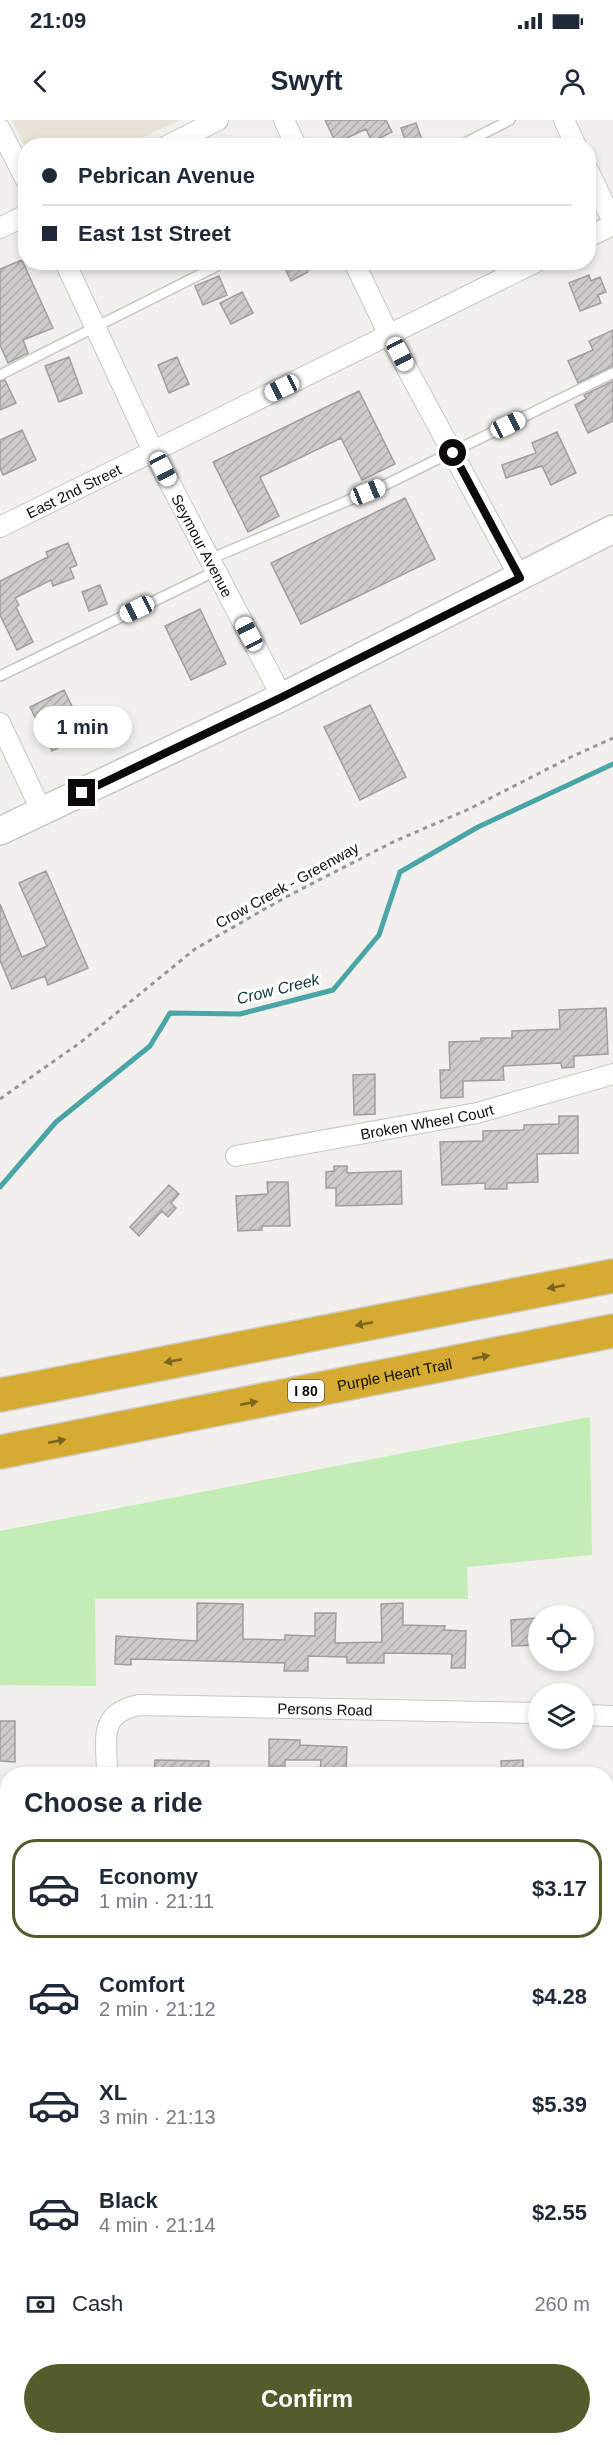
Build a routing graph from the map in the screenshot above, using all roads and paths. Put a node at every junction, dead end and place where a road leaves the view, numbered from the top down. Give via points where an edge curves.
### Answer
1 (218, 120) edge
2 (284, 120) edge
3 (510, 120) edge
4 (564, 120) edge
5 (0, 129) edge
6 (183, 138) edge
7 (293, 138) edge
8 (475, 138) edge
9 (572, 138) edge
10 (18, 164) edge
11 (596, 187) edge
12 (18, 219) edge
13 (613, 223) edge
14 (0, 228) edge
15 (596, 233) edge
16 (69, 270) edge
17 (209, 270) edge
18 (358, 270) edge
19 (520, 270) edge
20 (96, 327) junction
21 (389, 335) junction
22 (613, 373) edge
23 (0, 375) edge
24 (153, 451) junction
25 (453, 453) junction
26 (0, 526) edge
27 (613, 530) edge
28 (213, 565) junction
29 (520, 578) junction
30 (0, 676) edge
31 (282, 697) junction
32 (0, 723) edge
33 (613, 738) edge
34 (42, 812) junction
35 (0, 831) edge
36 (613, 1074) edge
37 (0, 1099) edge
38 (236, 1156) dead end
39 (613, 1276) edge
40 (613, 1331) edge
41 (74, 1380) junction
42 (0, 1390) edge
43 (0, 1395) edge
44 (0, 1452) edge
45 (528, 1713) edge
46 (594, 1715) edge
47 (613, 1716) edge
48 (107, 1767) edge

1 - 6 street
2 - 7 street
3 - 8 lane
4 - 9 street
5 - 10 street
11 - 13 street
12 - 14 street
13 - 15 street
16 - 20 street, Seymour Avenue
17 - 20 lane
18 - 21 street
19 - 21 street, East 2nd Street
20 - 23 lane
20 - 24 street, Seymour Avenue
21 - 24 street, East 2nd Street
21 - 25 street
22 - 25 lane
24 - 26 street, East 2nd Street
24 - 28 street, Seymour Avenue
25 - 28 lane
25 - 29 street
27 - 29 street
28 - 30 lane
28 - 31 street, Seymour Avenue
29 - 31 street
31 - 34 street
32 - 34 street
33 - 37 path, Crow Creek - Greenway via 469,810 393,842 195,949 81,1042
34 - 35 street
36 - 38 street, Broken Wheel Court via 477,1113
39 -> 41 highway
44 -> 40 highway, Purple Heart Trail / I 80
41 - 42 highway
41 - 43 highway
45 - 48 street, Persons Road via 152,1705 124,1708 113,1715 108,1727
46 - 47 street

